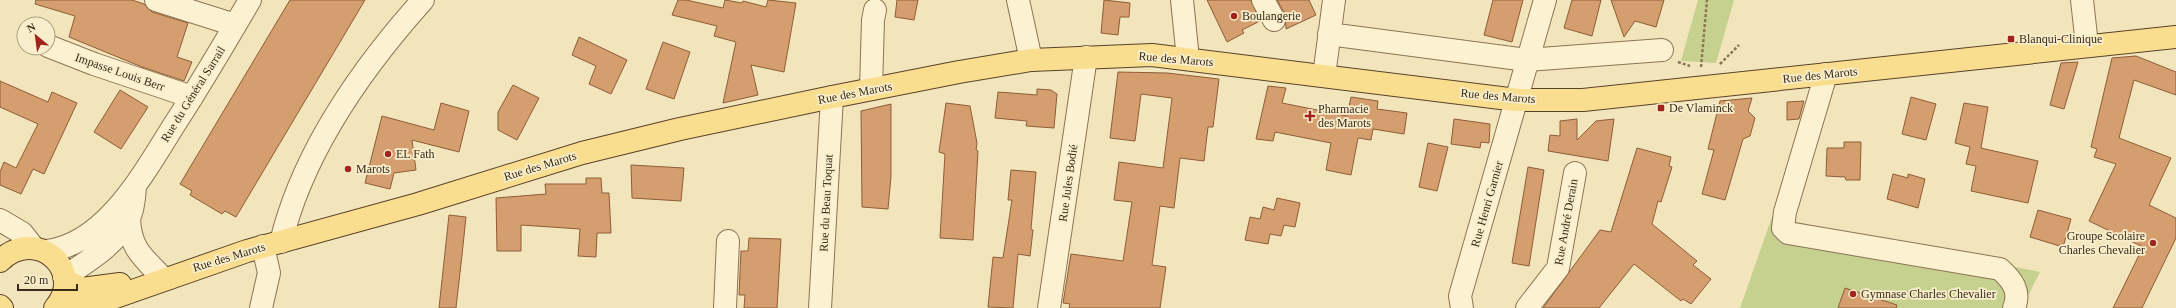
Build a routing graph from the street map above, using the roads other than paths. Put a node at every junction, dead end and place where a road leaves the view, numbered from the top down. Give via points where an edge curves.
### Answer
1 (156, 0) edge
2 (250, 0) edge
3 (1018, 0) edge
4 (1263, 0) edge
5 (1334, 0) edge
6 (1544, 0) edge
7 (2082, 0) edge
8 (1184, 1) edge
9 (418, 6) edge
10 (875, 10) dead end
11 (1274, 20) dead end
12 (235, 25) junction
13 (1329, 34) junction
14 (2176, 37) edge
15 (2087, 46) junction
16 (56, 49) edge
17 (1662, 50) road end
18 (1086, 57) junction
19 (1188, 59) junction
20 (1030, 60) junction
21 (1527, 60) junction
22 (1826, 74) junction
23 (1324, 76) junction
24 (872, 89) junction
25 (192, 97) junction
26 (832, 97) junction
27 (1517, 100) junction
28 (1575, 172) dead end
29 (135, 187) junction
30 (129, 218) junction
31 (0, 220) edge
32 (728, 241) dead end
33 (272, 244) junction
34 (40, 249) junction
35 (0, 261) edge
36 (167, 274) junction
37 (65, 278) junction
38 (55, 308) edge
39 (73, 308) edge
40 (261, 308) edge
41 (725, 308) edge
42 (820, 308) edge
43 (1049, 308) edge
44 (1462, 308) edge
45 (1527, 308) edge
46 (2014, 308) edge

1 - 12 street
2 - 12 street, Rue du Général Sarrail
3 - 20 street
4 - 11 street
5 - 13 street
6 - 21 street, Rue Henri Garnier
7 - 15 street
8 - 19 street
9 - 33 street via 358,81 323,139
10 - 24 street
12 - 25 street, Rue du Général Sarrail
13 - 21 street
13 - 23 street
14 - 15 main road, Rue des Marots
15 - 22 main road, Rue des Marots
16 - 25 street, Impasse Louis Berr
17 - 21 street
18 - 19 main road, Rue des Marots via 1152,55
18 - 20 main road, Rue des Marots
18 - 43 street, Rue Jules Bodié
19 - 23 main road, Rue des Marots
20 - 24 main road, Rue des Marots
21 - 27 street, Rue Henri Garnier
22 - 27 main road, Rue des Marots via 1583,100
22 - 46 street via 1785,212 1783,228 1788,233 2000,269 2011,279 2015,287 2018,299
23 - 27 main road, Rue des Marots
24 - 26 main road, Rue des Marots
25 - 29 street, Rue du Général Sarrail
26 - 33 main road, Rue des Marots via 582,153 418,204
26 - 42 street, Rue du Beau Toquat
27 - 44 street, Rue Henri Garnier via 1460,296
28 - 45 street, Rue André Derain via 1558,268
29 - 30 street, Rue du Général Sarrail
29 - 34 street, Rue du Général Sarrail via 94,230 66,247
30 - 36 street, Rue du Général Sarrail via 135,248
30 - 37 street, Rue du Général Sarrail via 98,255
31 - 34 street via 22,233
32 - 41 street
33 - 36 main road, Rue des Marots
33 - 40 street via 270,273
34 - 35 main road via 20,248 8,253
34 - 37 main road via 56,259
36 - 37 main road, Rue des Marots via 111,286 82,289
36 - 39 main road, Rue des Marots via 104,301
37 - 38 main road via 64,292

